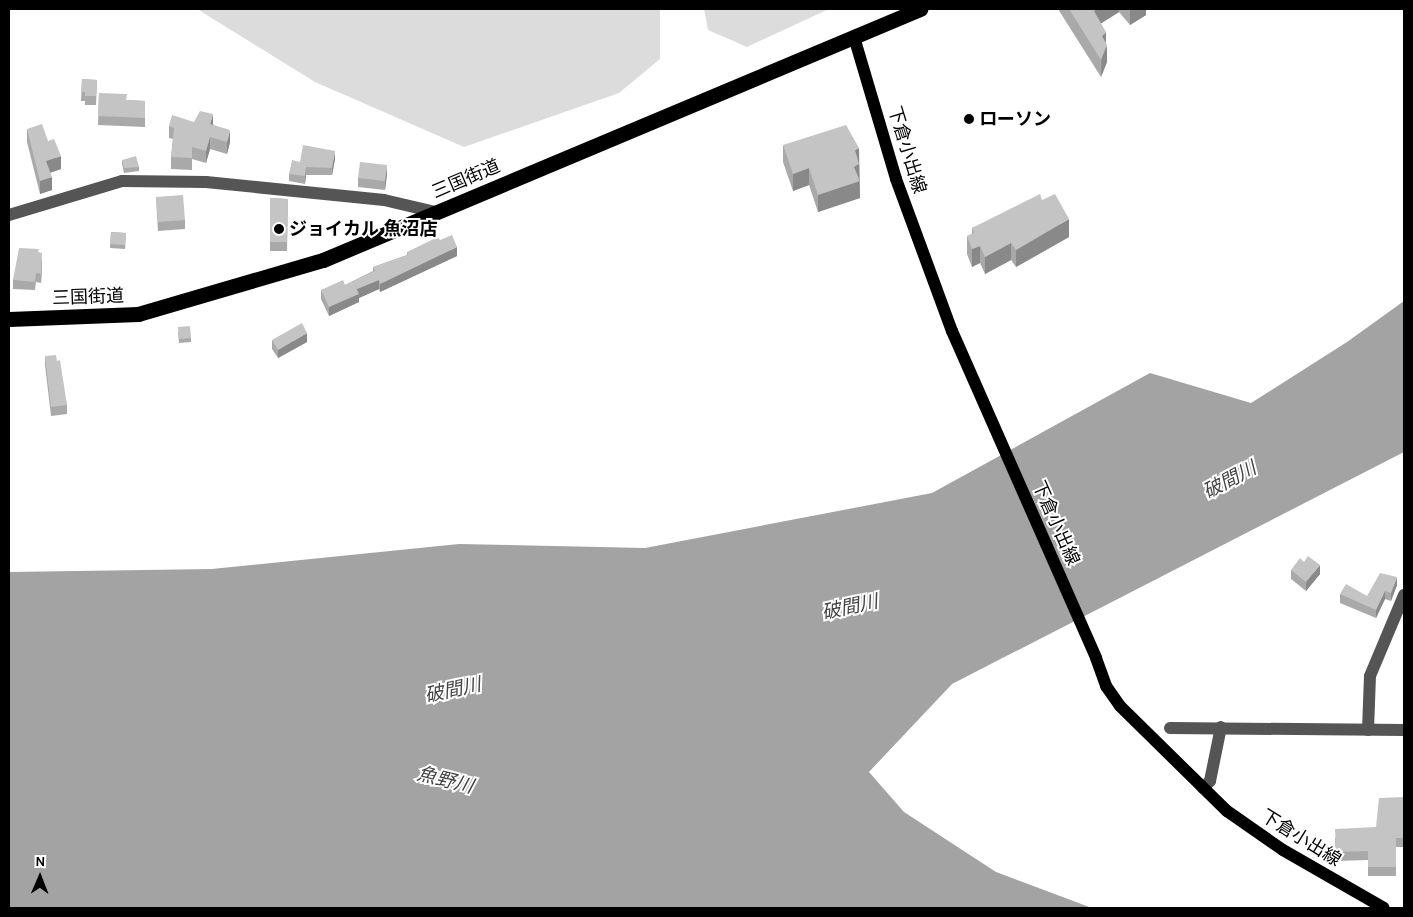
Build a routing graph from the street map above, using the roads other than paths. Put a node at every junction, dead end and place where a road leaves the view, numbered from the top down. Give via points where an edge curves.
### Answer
1 (920, 9) edge
2 (854, 37) junction
3 (435, 212) junction
4 (9, 214) edge
5 (9, 319) edge
6 (1404, 595) edge
7 (1221, 727) junction
8 (1170, 728) dead end
9 (1368, 730) junction
10 (1404, 730) edge
11 (1203, 788) junction
12 (1384, 908) edge

1 - 2 highway, 三国街道
2 - 3 highway, 三国街道
2 - 11 main road, 下倉小出線 via 896,179 957,342 1106,686 1120,706
3 - 4 street via 384,200 206,182 122,181
3 - 5 highway, 三国街道 via 323,260 138,314
6 - 9 street via 1370,676
7 - 8 street
7 - 9 street
7 - 11 street via 1210,781
9 - 10 street
11 - 12 main road, 下倉小出線 via 1227,811 1283,850

